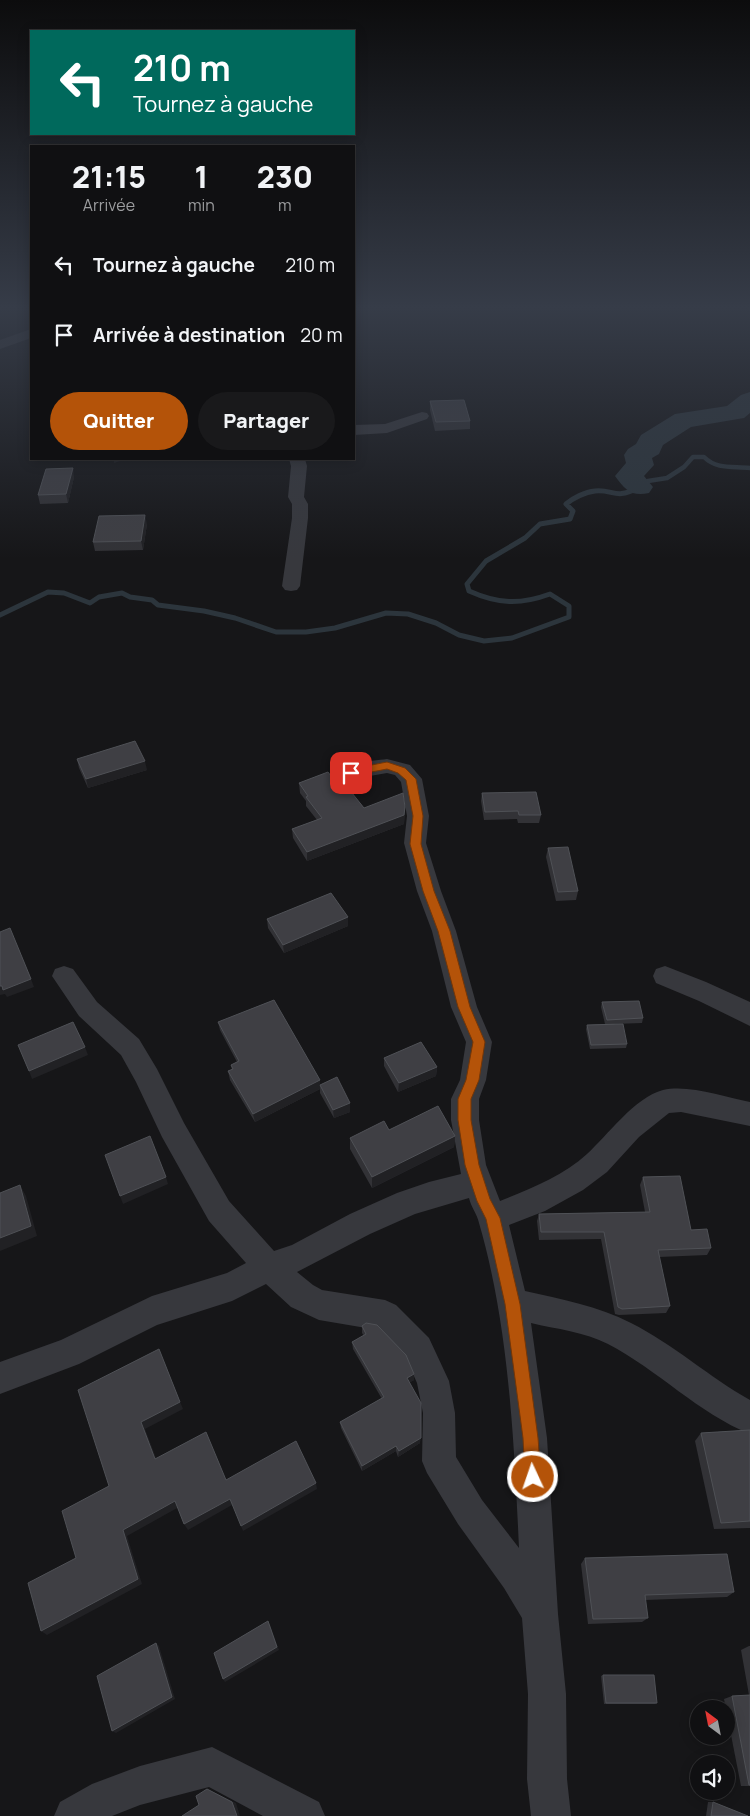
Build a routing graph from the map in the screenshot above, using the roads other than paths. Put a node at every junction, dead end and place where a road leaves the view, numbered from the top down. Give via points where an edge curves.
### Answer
1 (422, 416) dead end
2 (355, 430) edge
3 (297, 460) edge
4 (290, 586) dead end
5 (340, 778) edge
6 (64, 976) dead end
7 (665, 976) dead end
8 (750, 1015) edge
9 (750, 1114) edge
10 (478, 1182) junction
11 (493, 1218) junction
12 (268, 1266) junction
13 (512, 1304) junction
14 (0, 1378) edge
15 (750, 1418) edge
16 (540, 1614) junction
17 (74, 1816) edge
18 (305, 1816) edge
19 (551, 1816) edge

1 - 2 street via 387,428
3 - 4 street via 296,497 300,504 300,518
5 - 10 street via 360,770 387,766 402,770 411,779 418,816 415,844 444,931 464,1007 479,1042 465,1099 472,1165
6 - 12 street via 88,1009 130,1047 219,1211
7 - 8 street
9 - 11 street via 681,1100 663,1102 629,1128 598,1163 572,1181 535,1202
10 - 11 street
10 - 12 street via 407,1203 298,1257
11 - 13 street
12 - 14 street via 232,1286 152,1311 68,1353
12 - 16 street via 302,1296 319,1305 385,1316 418,1349 433,1381 439,1413 438,1462 517,1575
13 - 15 street via 579,1318 618,1333
13 - 16 street via 530,1438
16 - 19 street via 547,1694 547,1779
17 - 18 street via 90,1804 149,1783 212,1767

